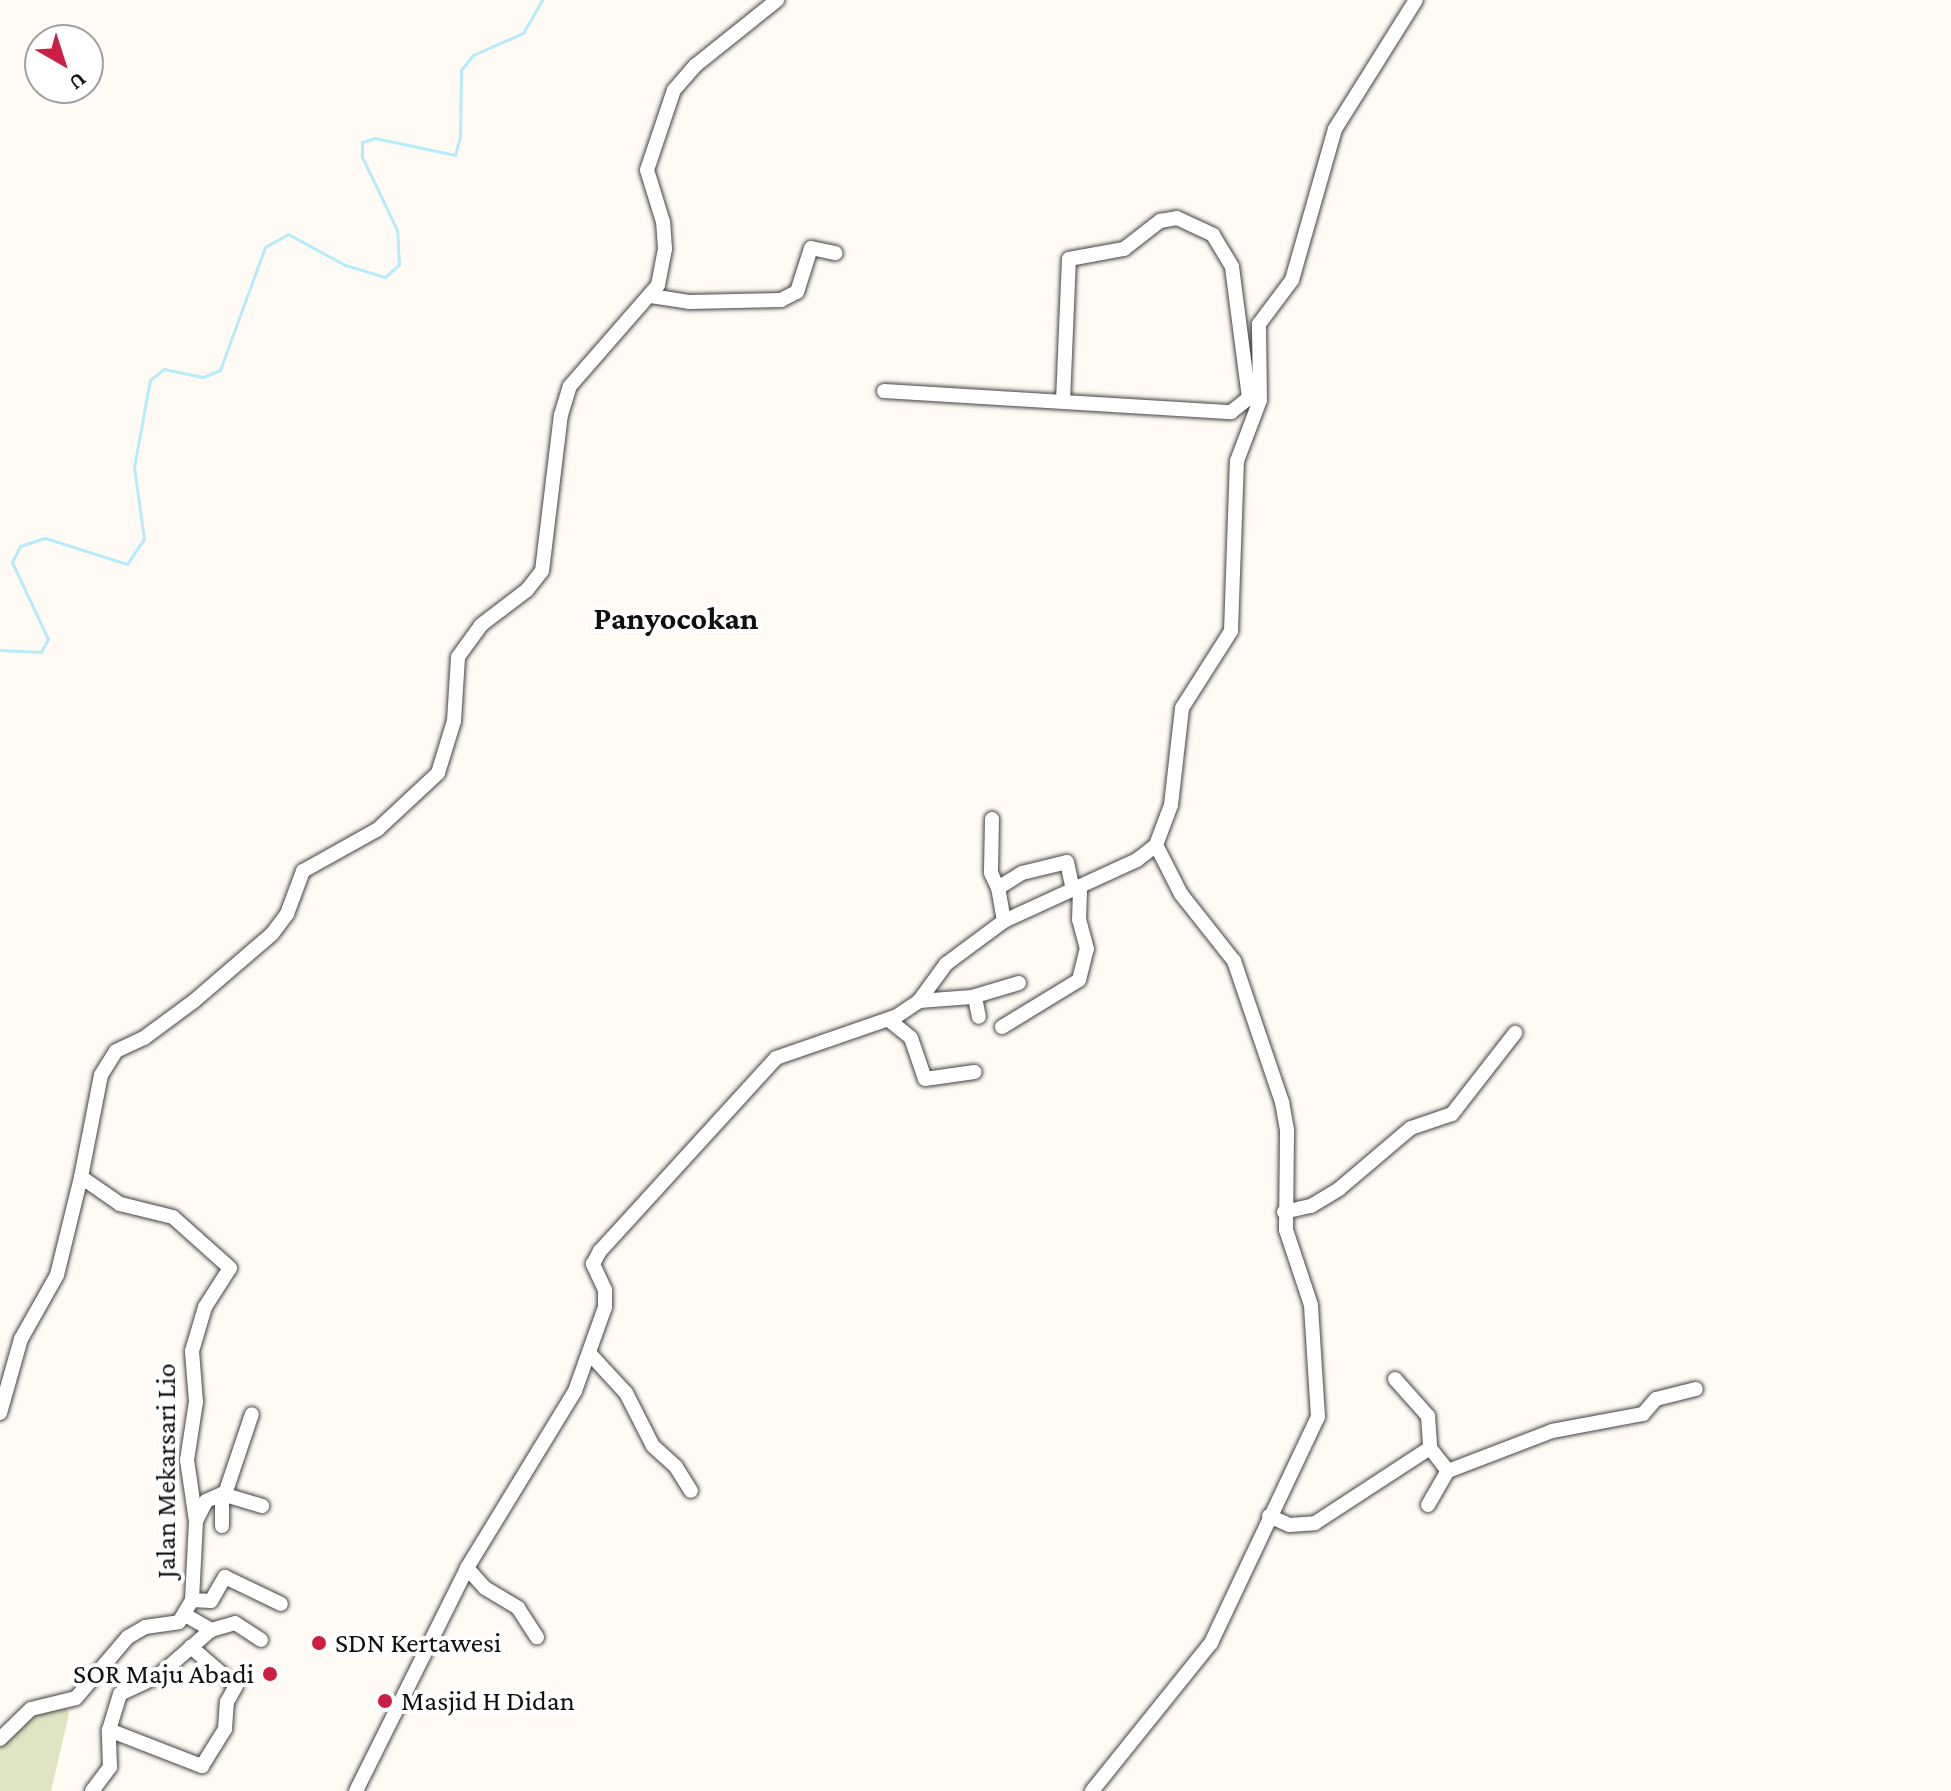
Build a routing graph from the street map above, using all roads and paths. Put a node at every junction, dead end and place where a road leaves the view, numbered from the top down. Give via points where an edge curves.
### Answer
1 (777, 0) edge
2 (1416, 0) edge
3 (835, 253) dead end
4 (651, 296) junction
5 (884, 391) dead end
6 (1255, 399) junction
7 (1063, 401) junction
8 (992, 819) dead end
9 (1156, 845) junction
10 (998, 888) junction
11 (1076, 889) junction
12 (1004, 921) junction
13 (1019, 983) dead end
14 (975, 997) junction
15 (919, 1001) junction
16 (979, 1017) dead end
17 (889, 1020) junction
18 (1002, 1027) dead end
19 (1515, 1033) dead end
20 (975, 1072) dead end
21 (81, 1177) junction
22 (1284, 1212) junction
23 (590, 1354) junction
24 (1395, 1379) dead end
25 (1696, 1389) dead end
26 (0, 1413) edge
27 (252, 1414) dead end
28 (1430, 1448) junction
29 (1448, 1471) junction
30 (691, 1491) dead end
31 (224, 1494) junction
32 (1428, 1505) dead end
33 (262, 1506) dead end
34 (1269, 1516) junction
35 (196, 1521) junction
36 (222, 1526) dead end
37 (467, 1568) junction
38 (192, 1600) junction
39 (281, 1604) dead end
40 (187, 1616) junction
41 (211, 1630) junction
42 (537, 1637) dead end
43 (261, 1640) dead end
44 (191, 1647) junction
45 (109, 1730) junction
46 (0, 1739) edge
47 (92, 1791) edge
48 (356, 1791) edge
49 (1092, 1791) edge

1 - 4 street via 696,65 674,90 647,170 663,222 665,249
2 - 6 street via 1335,129 1292,280 1259,324
3 - 4 street via 811,248 797,292 781,300 689,302
4 - 21 street via 570,386 561,415 542,571 527,590 481,625 458,657 454,721 438,773 378,829 303,871 287,914 272,934 194,1001 111,1055 101,1075
5 - 7 street
6 - 7 street via 1231,412
6 - 7 street via 1232,267 1213,235 1177,218 1160,221 1124,249 1069,259
6 - 9 street via 1237,461 1231,631 1182,708 1171,805
8 - 10 street via 991,873
9 - 11 street
9 - 22 street via 1181,894 1234,961 1267,1055 1287,1130
10 - 11 street via 1022,873 1065,861 1072,866
10 - 12 street
11 - 12 street
11 - 18 street via 1087,949 1079,980
12 - 15 street via 946,964
13 - 14 street
14 - 15 street
14 - 16 street
15 - 17 street
17 - 20 street via 911,1038 925,1079
17 - 23 street via 781,1055 683,1155 594,1259 605,1299
19 - 22 street via 1452,1114 1411,1128 1339,1189 1311,1206
21 - 26 street via 57,1275 21,1339
21 - 35 street, Jalan Mekarsari Lio via 120,1204 173,1217 230,1268 201,1316 192,1351 196,1402 187,1460
22 - 34 street via 1311,1305 1318,1417
23 - 30 street via 626,1393 653,1446 676,1467
23 - 37 street via 550,1436
24 - 28 street via 1428,1416
25 - 29 street via 1656,1399 1653,1409 1643,1414 1552,1431
27 - 31 street
28 - 29 street
28 - 34 street via 1315,1523 1289,1525
29 - 32 street
31 - 33 street
31 - 35 street via 206,1501
31 - 36 street
34 - 49 street via 1211,1643
35 - 38 street, Jalan Mekarsari Lio
37 - 42 street via 485,1588 518,1608
37 - 48 street
38 - 39 street via 211,1601 225,1577
38 - 40 street, Jalan Mekarsari Lio
40 - 41 street
40 - 46 street, Jalan Mekarsari Lio via 175,1624 136,1631 76,1698 31,1709
41 - 43 street via 231,1622
41 - 44 street
44 - 45 street via 158,1676 125,1688
44 - 45 street via 236,1686 227,1702 225,1729 202,1766
45 - 47 street via 110,1767

